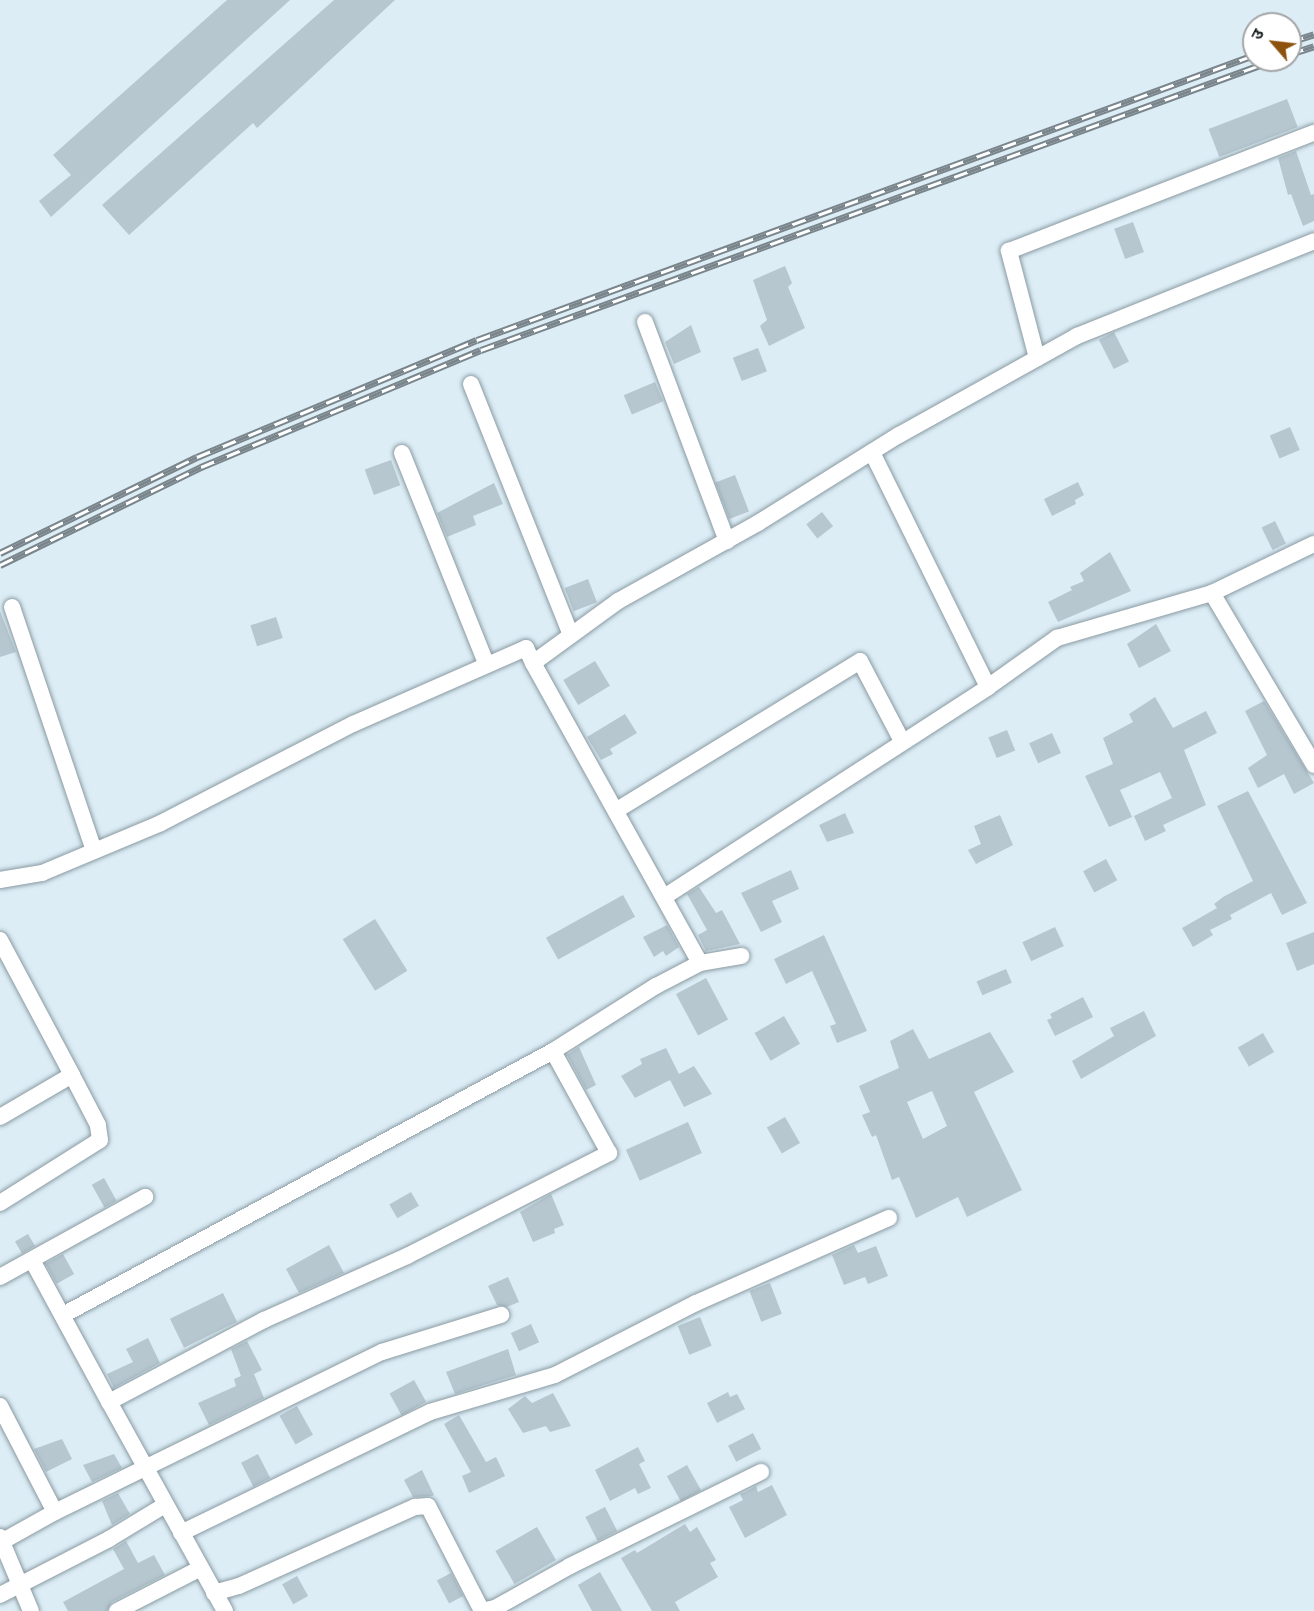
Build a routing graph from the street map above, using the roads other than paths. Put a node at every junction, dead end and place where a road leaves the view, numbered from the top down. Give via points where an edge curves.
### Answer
1 (1314, 133) edge
2 (1314, 241) edge
3 (645, 322) dead end
4 (1037, 358) junction
5 (471, 384) dead end
6 (872, 452) junction
7 (402, 453) dead end
8 (727, 541) junction
9 (1314, 544) edge
10 (1212, 593) junction
11 (12, 607) dead end
12 (571, 635) junction
13 (533, 663) junction
14 (487, 665) junction
15 (988, 687) junction
16 (902, 741) junction
17 (1314, 765) edge
18 (616, 810) junction
19 (94, 851) junction
20 (1, 877) edge
21 (664, 897) junction
22 (0, 940) edge
23 (741, 956) dead end
24 (700, 963) junction
25 (553, 1051) junction
26 (72, 1075) junction
27 (0, 1117) edge
28 (145, 1197) dead end
29 (0, 1203) edge
30 (889, 1218) dead end
31 (32, 1260) junction
32 (0, 1277) edge
33 (63, 1315) junction
34 (501, 1315) dead end
35 (110, 1402) junction
36 (0, 1406) edge
37 (144, 1468) junction
38 (761, 1472) dead end
39 (165, 1505) junction
40 (55, 1512) junction
41 (181, 1533) junction
42 (1, 1539) edge
43 (201, 1568) junction
44 (18, 1584) junction
45 (214, 1593) junction
46 (0, 1594) edge
47 (31, 1611) edge
48 (117, 1611) edge
49 (225, 1611) edge
50 (482, 1611) edge

1 - 4 street via 1008,251
2 - 4 street via 1077,336
3 - 8 street
4 - 6 street
5 - 12 street
6 - 8 street
6 - 15 street
7 - 14 street
8 - 12 street via 618,601
9 - 10 street
10 - 15 street via 1058,638
10 - 17 street
11 - 19 street
12 - 13 street
13 - 14 street via 526,648
13 - 18 street
14 - 19 street via 353,724 161,823
15 - 16 street
16 - 18 street via 860,661
16 - 21 street
18 - 21 street
19 - 20 street via 42,873
21 - 24 street
22 - 26 street
23 - 24 street
24 - 25 street
25 - 33 street
25 - 35 street via 609,1153 408,1256 264,1320
26 - 27 street
26 - 29 street via 98,1125 100,1140
28 - 31 street
30 - 41 street via 696,1303 555,1375 430,1412
31 - 32 street
31 - 33 street
33 - 35 street
34 - 37 street via 382,1352
35 - 37 street
36 - 40 street
37 - 39 street
37 - 40 street
38 - 50 street via 570,1566 495,1608
39 - 41 street
39 - 44 street via 109,1539
40 - 42 street
41 - 43 street
42 - 44 street
43 - 45 street
43 - 48 street
44 - 46 street
44 - 47 street
45 - 49 street
45 - 50 street via 239,1586 415,1507 428,1506

